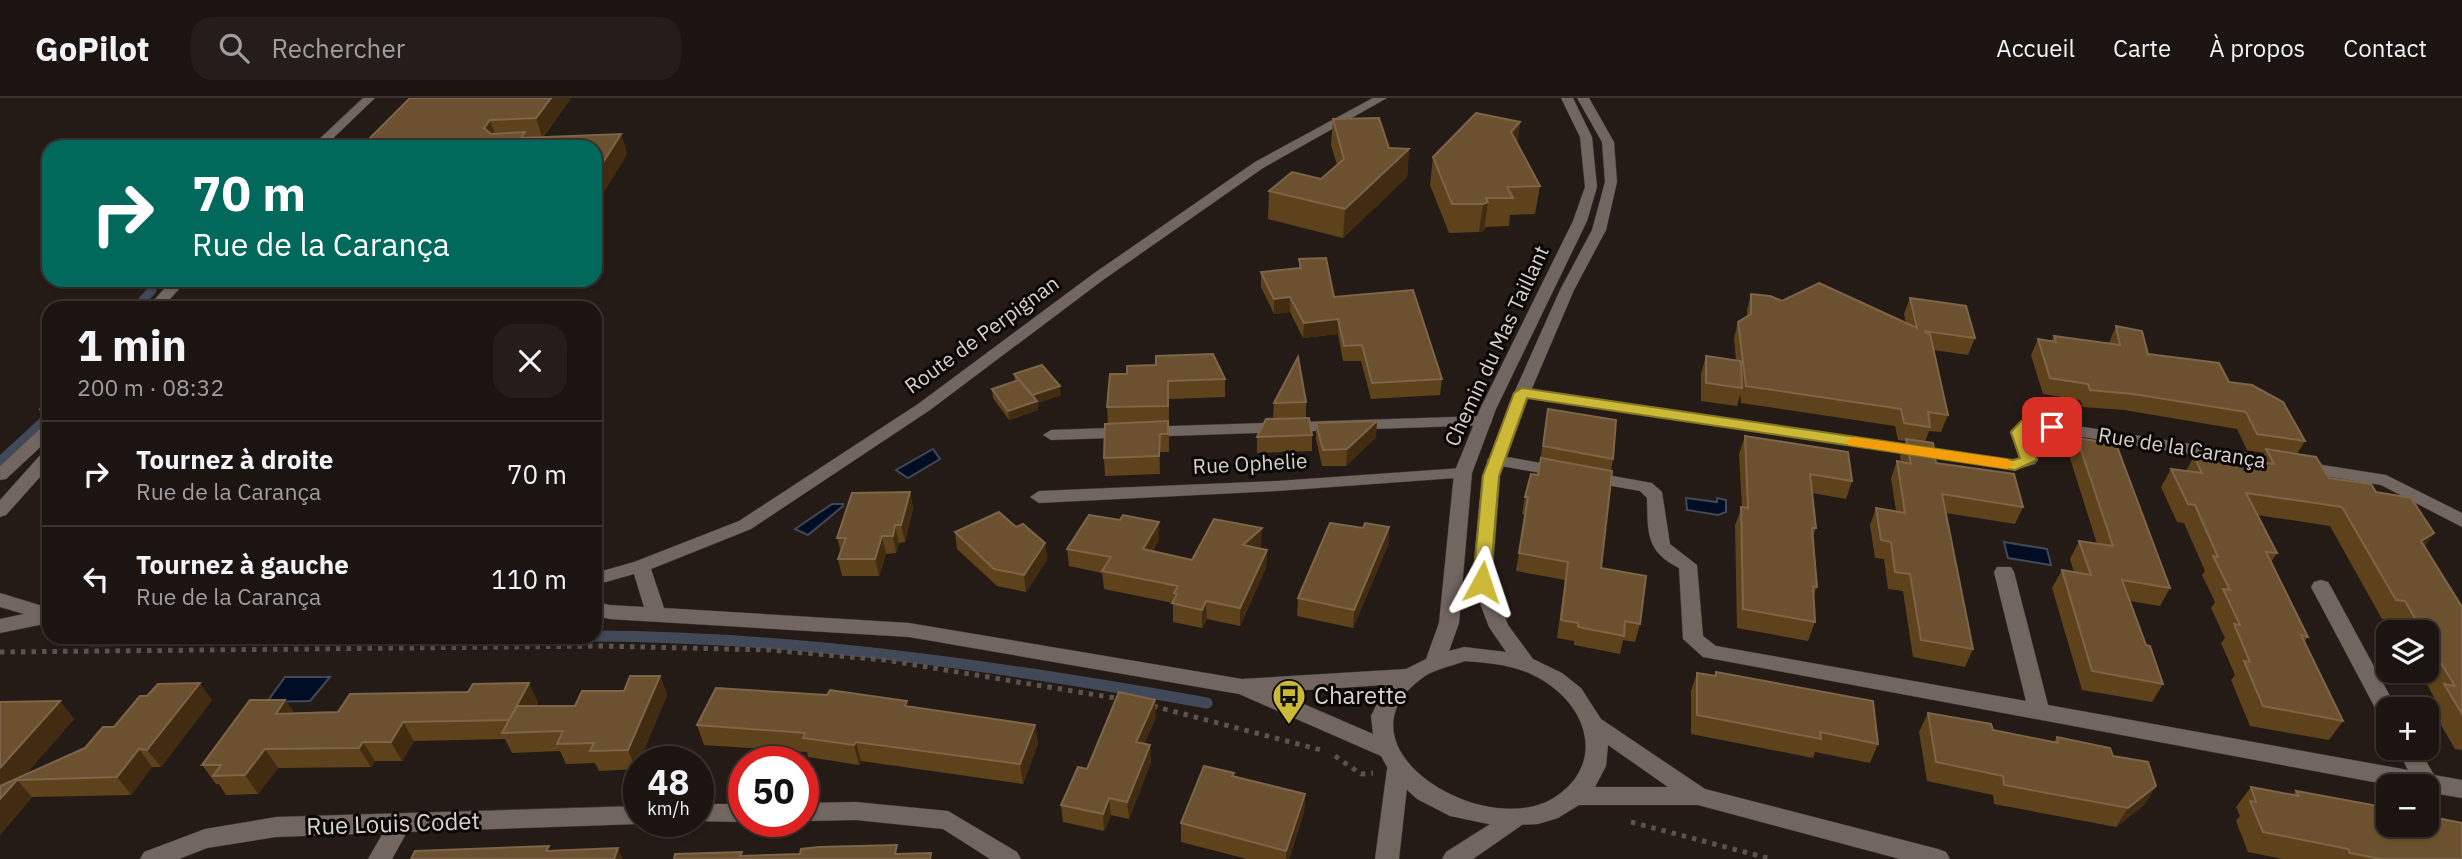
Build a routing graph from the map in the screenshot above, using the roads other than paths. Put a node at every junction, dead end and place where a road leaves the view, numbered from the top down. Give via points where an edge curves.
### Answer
1 (369, 98) edge
2 (1381, 98) edge
3 (1567, 98) edge
4 (1583, 98) edge
5 (324, 140) edge
6 (174, 287) edge
7 (160, 301) edge
8 (1522, 393) junction
9 (1484, 421) junction
10 (1051, 435) dead end
11 (42, 436) edge
12 (1496, 460) junction
13 (42, 464) edge
14 (1463, 473) junction
15 (0, 475) edge
16 (1039, 497) dead end
17 (0, 511) edge
18 (2462, 521) edge
19 (641, 566) junction
20 (2004, 572) dead end
21 (602, 577) edge
22 (2321, 587) dead end
23 (0, 600) edge
24 (602, 610) edge
25 (42, 613) edge
26 (656, 613) junction
27 (42, 617) edge
28 (0, 626) edge
29 (1436, 660) junction
30 (1525, 663) junction
31 (1405, 676) junction
32 (1242, 687) junction
33 (2380, 697) edge
34 (2039, 712) junction
35 (1595, 725) junction
36 (1386, 749) junction
37 (1398, 769) junction
38 (2382, 774) edge
39 (2439, 785) edge
40 (2462, 789) edge
41 (1576, 796) junction
42 (1698, 796) junction
43 (819, 812) edge
44 (623, 816) edge
45 (1514, 818) junction
46 (400, 824) junction
47 (152, 859) edge
48 (380, 859) edge
49 (1009, 859) edge
50 (1387, 859) edge
51 (1454, 859) edge
52 (1938, 859) edge

1 - 5 main road
2 - 19 main road, Route de Perpignan via 1259,165 924,407 745,525
3 - 9 main road, Chemin du Mas Taillant via 1586,137 1591,187 1580,220
4 - 8 main road, Chemin du Mas Taillant via 1608,142 1611,182 1599,230
6 - 7 main road
8 - 12 main road, Chemin du Mas Taillant
8 - 18 main road, Rue de la Carança via 2015,465 2029,460 2018,432 2027,425 2052,427 2386,480
9 - 10 main road
9 - 14 main road, Chemin du Mas Taillant
11 - 15 main road
12 - 30 main road, Chemin du Mas Taillant via 1482,582 1499,627
12 - 34 main road via 1646,487 1656,496 1659,540 1666,555 1688,565 1693,639 1710,652
13 - 17 main road
14 - 16 main road, Rue Ophelie
14 - 29 main road, Chemin du Mas Taillant via 1449,623
19 - 21 main road, Route de Perpignan
19 - 26 main road
20 - 34 main road
22 - 33 main road
23 - 25 main road
24 - 26 main road
26 - 32 main road via 909,630
27 - 28 main road
29 - 30 main road via 1464,654
29 - 31 main road
30 - 35 main road via 1555,678 1579,699
31 - 32 main road
31 - 36 main road via 1388,697 1381,722
32 - 36 main road
34 - 38 main road
35 - 41 main road via 1600,751 1593,775
35 - 42 main road
36 - 37 main road
37 - 45 main road via 1419,790 1447,806 1480,816
37 - 50 main road
39 - 40 main road
41 - 42 main road
41 - 45 main road via 1549,812
42 - 52 main road
43 - 49 main road via 948,820
44 - 46 main road, Rue Louis Codet
45 - 51 main road
46 - 47 main road, Rue Louis Codet via 276,827 205,839
46 - 48 main road

